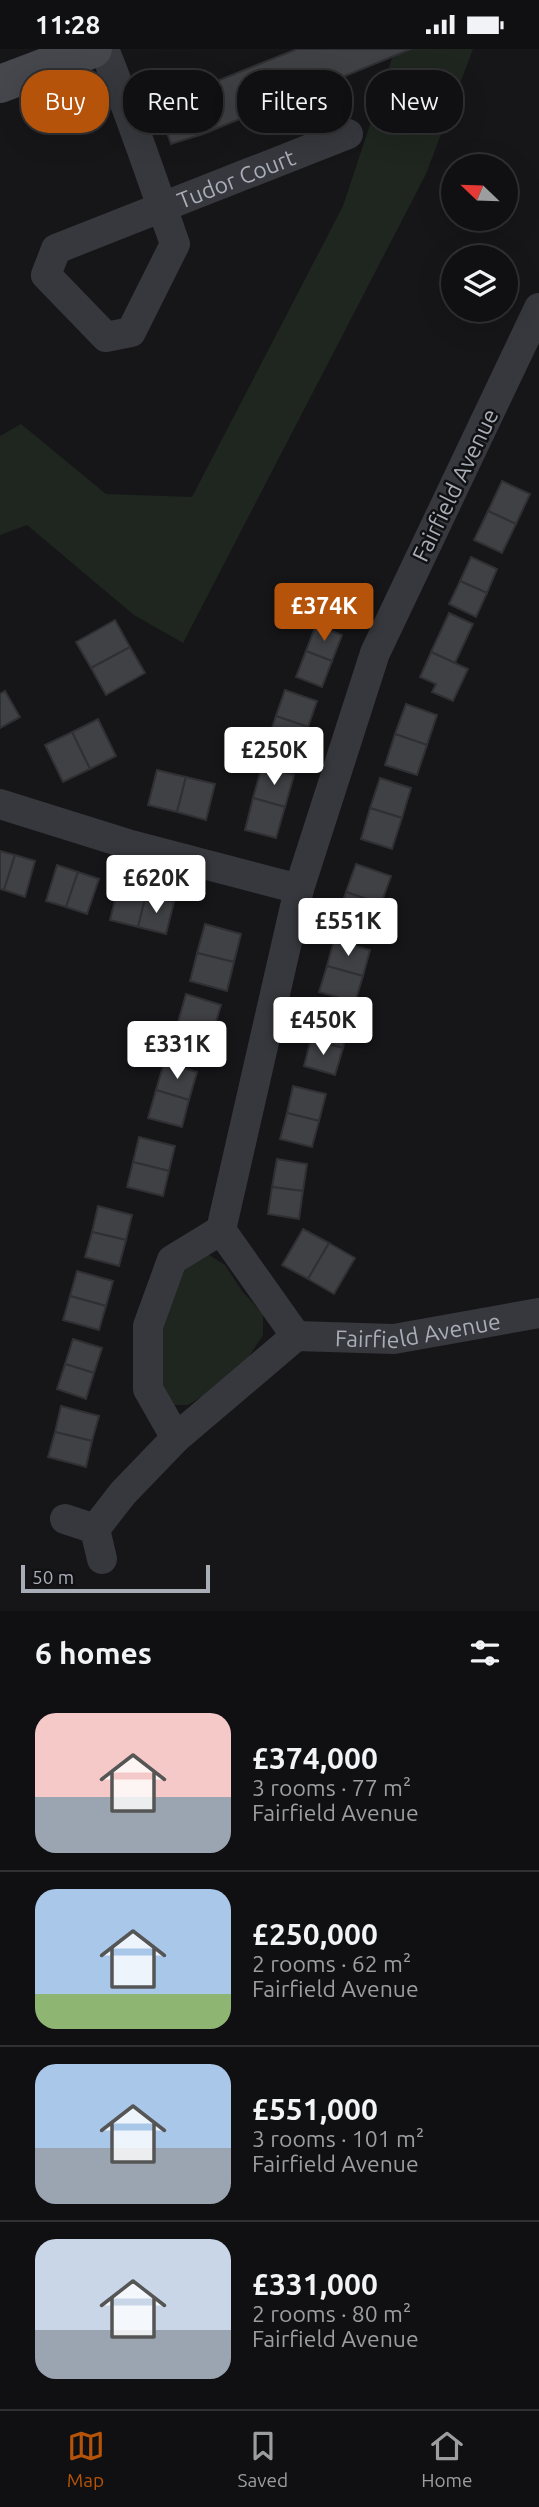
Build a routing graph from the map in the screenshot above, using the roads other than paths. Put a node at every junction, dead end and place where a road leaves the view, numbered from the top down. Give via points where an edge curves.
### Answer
1 (93, 49) edge
2 (104, 49) edge
3 (0, 83) edge
4 (348, 134) dead end
5 (161, 206) junction
6 (539, 308) edge
7 (0, 804) edge
8 (299, 889) junction
9 (221, 1230) junction
10 (539, 1313) edge
11 (296, 1336) junction
12 (176, 1439) junction
13 (65, 1519) dead end
14 (94, 1529) junction
15 (102, 1559) dead end

1 - 3 main road
2 - 5 street, Tudor Court
4 - 5 street, Tudor Court
5 - 5 street, Tudor Court via 175,244 131,332 106,337 46,275 57,249
6 - 8 street, Fairfield Avenue via 375,653
7 - 8 street via 131,845
8 - 9 street, Fairfield Avenue
9 - 11 street
9 - 12 street via 172,1260 148,1326 148,1389
10 - 11 street, Fairfield Avenue via 394,1339
11 - 12 street
12 - 14 street
13 - 14 street
14 - 15 street

